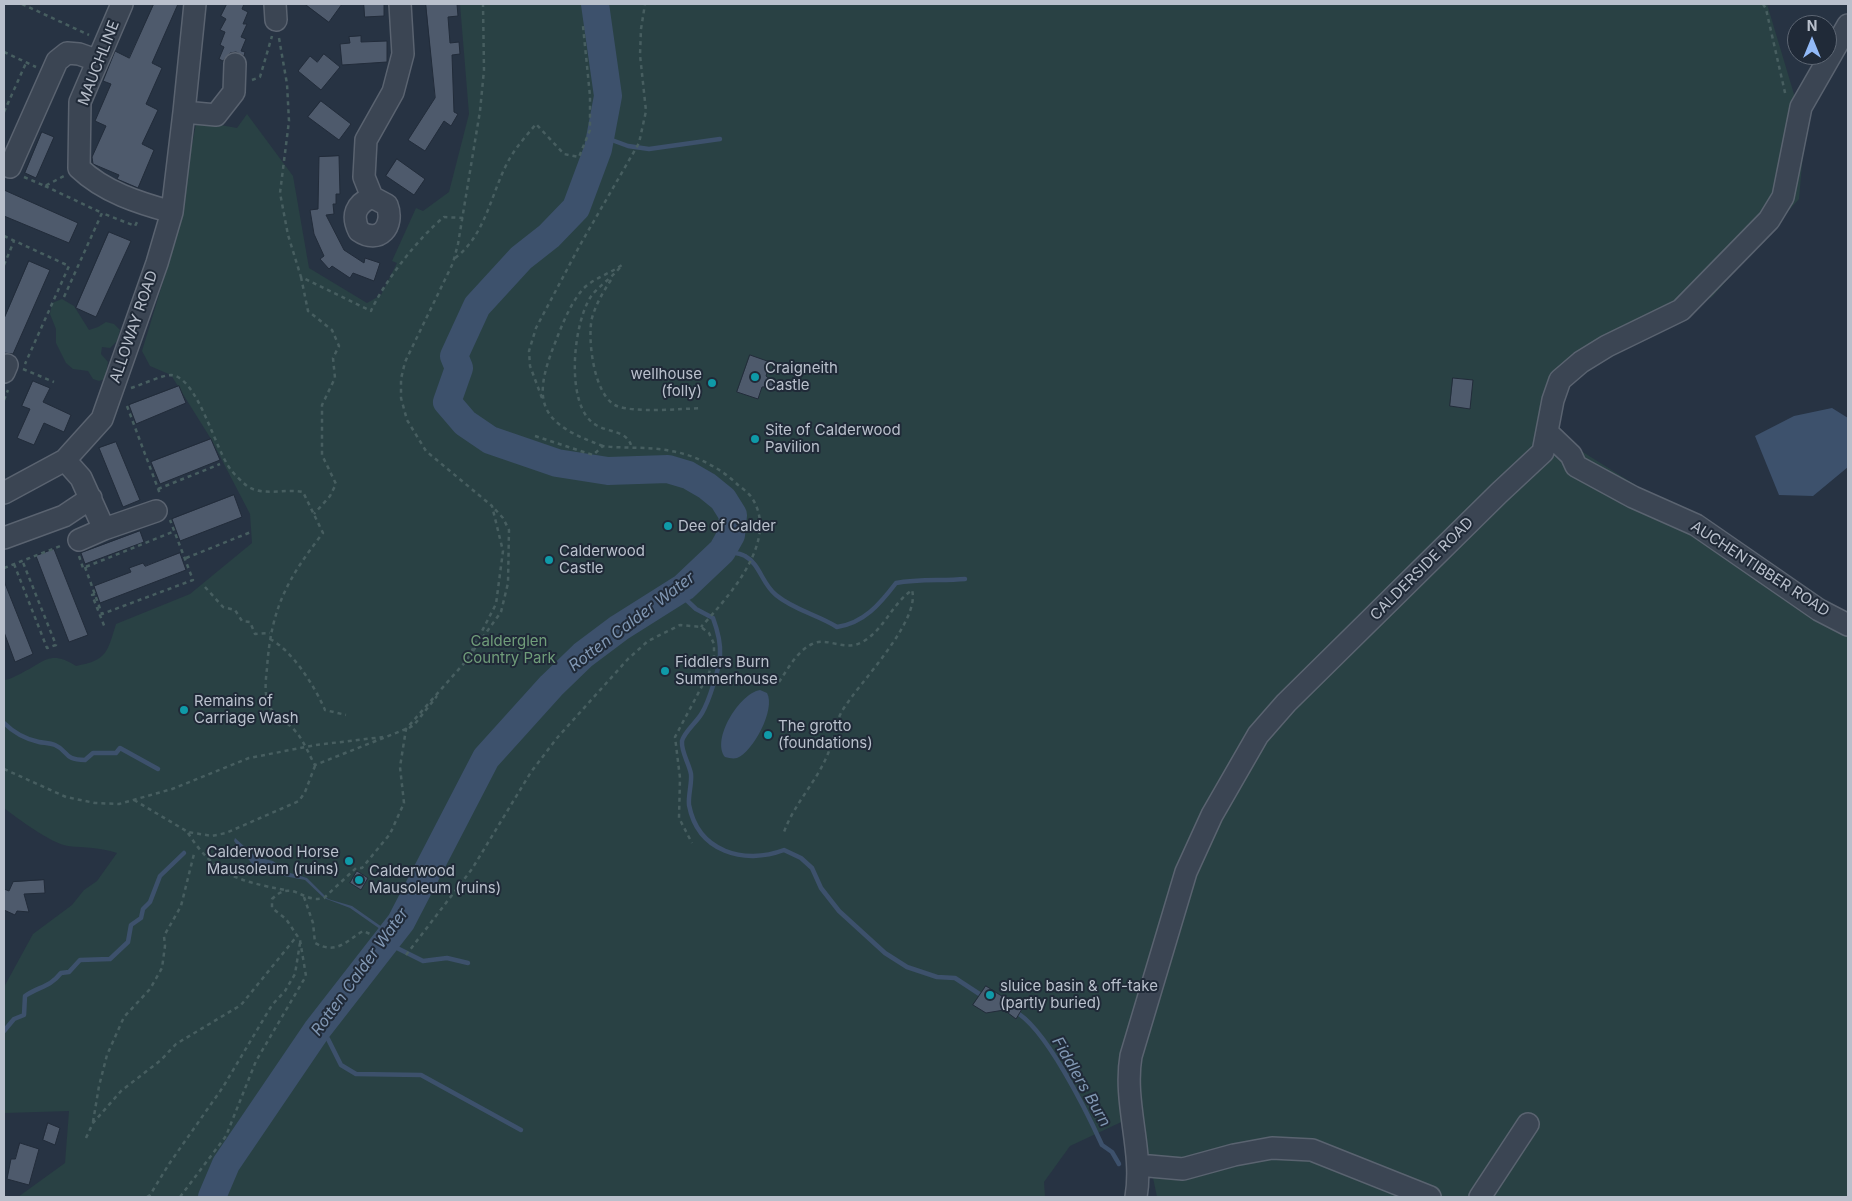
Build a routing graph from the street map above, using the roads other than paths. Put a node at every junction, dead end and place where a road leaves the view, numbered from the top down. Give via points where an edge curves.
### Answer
1 (122, 4) edge
2 (195, 4) edge
3 (400, 4) edge
4 (1848, 25) edge
5 (96, 60) junction
6 (235, 64) dead end
7 (184, 112) junction
8 (14, 171) road end
9 (372, 197) dead end
10 (172, 212) junction
11 (1548, 433) junction
12 (65, 460) junction
13 (4, 493) edge
14 (91, 498) junction
15 (162, 508) road end
16 (104, 529) junction
17 (4, 538) edge
18 (74, 545) road end
19 (1848, 624) edge
20 (1528, 1124) dead end
21 (1138, 1165) junction
22 (1136, 1197) edge
23 (1430, 1197) edge
24 (1480, 1197) edge

1 - 5 street, MAUCHLINE
2 - 7 street, ALLOWAY ROAD
3 - 9 street via 403,54 393,92 366,140 364,176
4 - 11 street, CALDERSIDE ROAD via 1801,107 1783,197 1769,220 1681,310 1607,346 1560,380
5 - 8 street via 67,53 57,61
5 - 10 street, MAUCHLINE via 80,102 79,168 94,183 143,204
6 - 7 street via 234,92 216,115
7 - 10 street, ALLOWAY ROAD
10 - 12 street, ALLOWAY ROAD via 102,419
11 - 19 street, AUCHENTIBBER ROAD via 1571,455 1576,466 1696,525 1819,610
11 - 21 street, CALDERSIDE ROAD via 1543,452 1286,703 1258,735 1221,799 1186,872 1131,1056
12 - 13 street, ALLOWAY ROAD
12 - 14 street via 81,478
14 - 16 street
14 - 17 street via 64,516
15 - 16 street
16 - 18 street
20 - 24 street
21 - 22 street, CALDERSIDE ROAD
21 - 23 street via 1183,1169 1234,1154 1272,1148 1312,1150

